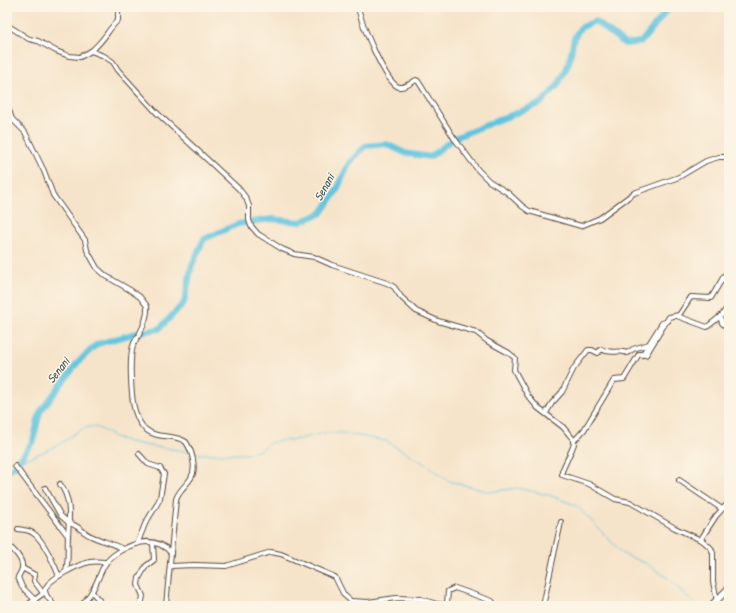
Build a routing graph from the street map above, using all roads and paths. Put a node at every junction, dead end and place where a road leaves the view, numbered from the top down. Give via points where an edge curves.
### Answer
1 (118, 7) edge
2 (358, 7) edge
3 (7, 26) edge
4 (91, 51) junction
5 (7, 104) edge
6 (729, 158) edge
7 (729, 271) edge
8 (729, 305) edge
9 (677, 316) junction
10 (720, 316) junction
11 (668, 321) junction
12 (729, 329) edge
13 (649, 344) junction
14 (642, 355) junction
15 (546, 413) junction
16 (573, 442) junction
17 (139, 454) dead end
18 (15, 466) dead end
19 (679, 480) dead end
20 (60, 484) dead end
21 (45, 488) dead end
22 (729, 502) edge
23 (722, 509) junction
24 (560, 522) dead end
25 (69, 523) junction
26 (18, 529) dead end
27 (68, 536) junction
28 (701, 540) junction
29 (138, 542) junction
30 (153, 543) junction
31 (7, 544) edge
32 (123, 549) junction
33 (171, 553) junction
34 (106, 562) junction
35 (170, 566) junction
36 (22, 568) junction
37 (66, 571) junction
38 (59, 576) junction
39 (729, 588) edge
40 (44, 592) junction
41 (92, 592) junction
42 (35, 600) junction
43 (717, 600) junction
44 (26, 606) edge
45 (55, 606) edge
46 (81, 606) edge
47 (104, 606) edge
48 (141, 606) edge
49 (166, 606) edge
50 (496, 606) edge
51 (543, 606) edge
52 (711, 606) edge

1 - 4 street via 118,20 102,42
2 - 6 street via 375,53 393,82 402,87 418,81 454,138 478,170 529,211 582,226 600,218 634,193 674,179 706,161 719,157
3 - 4 street via 29,39 69,56 80,57
4 - 15 street via 113,62 156,112 239,189 248,201 250,222 256,232 294,254 314,257 387,283 416,311 438,321 476,332 515,358 513,367 518,381 531,400
5 - 33 street via 12,119 25,132 47,176 53,196 85,240 87,250 97,268 140,297 147,306 146,316 132,348 134,409 139,422 150,432 186,442 194,466 192,477 176,499
7 - 9 street via 711,298 691,297
8 - 10 street
9 - 10 street via 707,327
9 - 11 street via 670,316
10 - 12 street via 722,323
11 - 13 street via 662,323
11 - 14 street via 645,356
13 - 14 street
13 - 15 street via 633,348 627,353 609,353 601,349 598,353 588,350
14 - 16 street via 638,355 624,379 614,380 584,430
15 - 16 street via 570,434
16 - 28 street via 562,475 589,484 615,499 630,502
17 - 29 street via 148,464 160,468 164,474 158,502
18 - 27 street
19 - 23 street
20 - 25 street via 67,498
21 - 25 street via 61,516
22 - 23 street
23 - 28 street
24 - 51 street
25 - 27 street
25 - 32 street via 90,536
26 - 38 street via 36,535 45,546
27 - 37 street via 69,557
28 - 43 street via 713,552 714,589
29 - 30 street
29 - 32 street
30 - 33 street
30 - 48 street via 154,560 146,566 139,578 138,585 143,596
31 - 36 street via 19,558
32 - 34 street
33 - 35 street
34 - 37 street via 81,564
34 - 41 street
35 - 49 street
35 - 50 street via 224,566 275,553 335,577 344,595 351,601 421,599 445,605 448,591 455,588 492,600
36 - 40 street via 35,575 34,582
36 - 42 street via 18,578 22,587
37 - 38 street
38 - 40 street via 48,584
39 - 43 main road
40 - 42 street
40 - 45 street
41 - 46 street
41 - 47 street
42 - 44 street
43 - 52 main road

